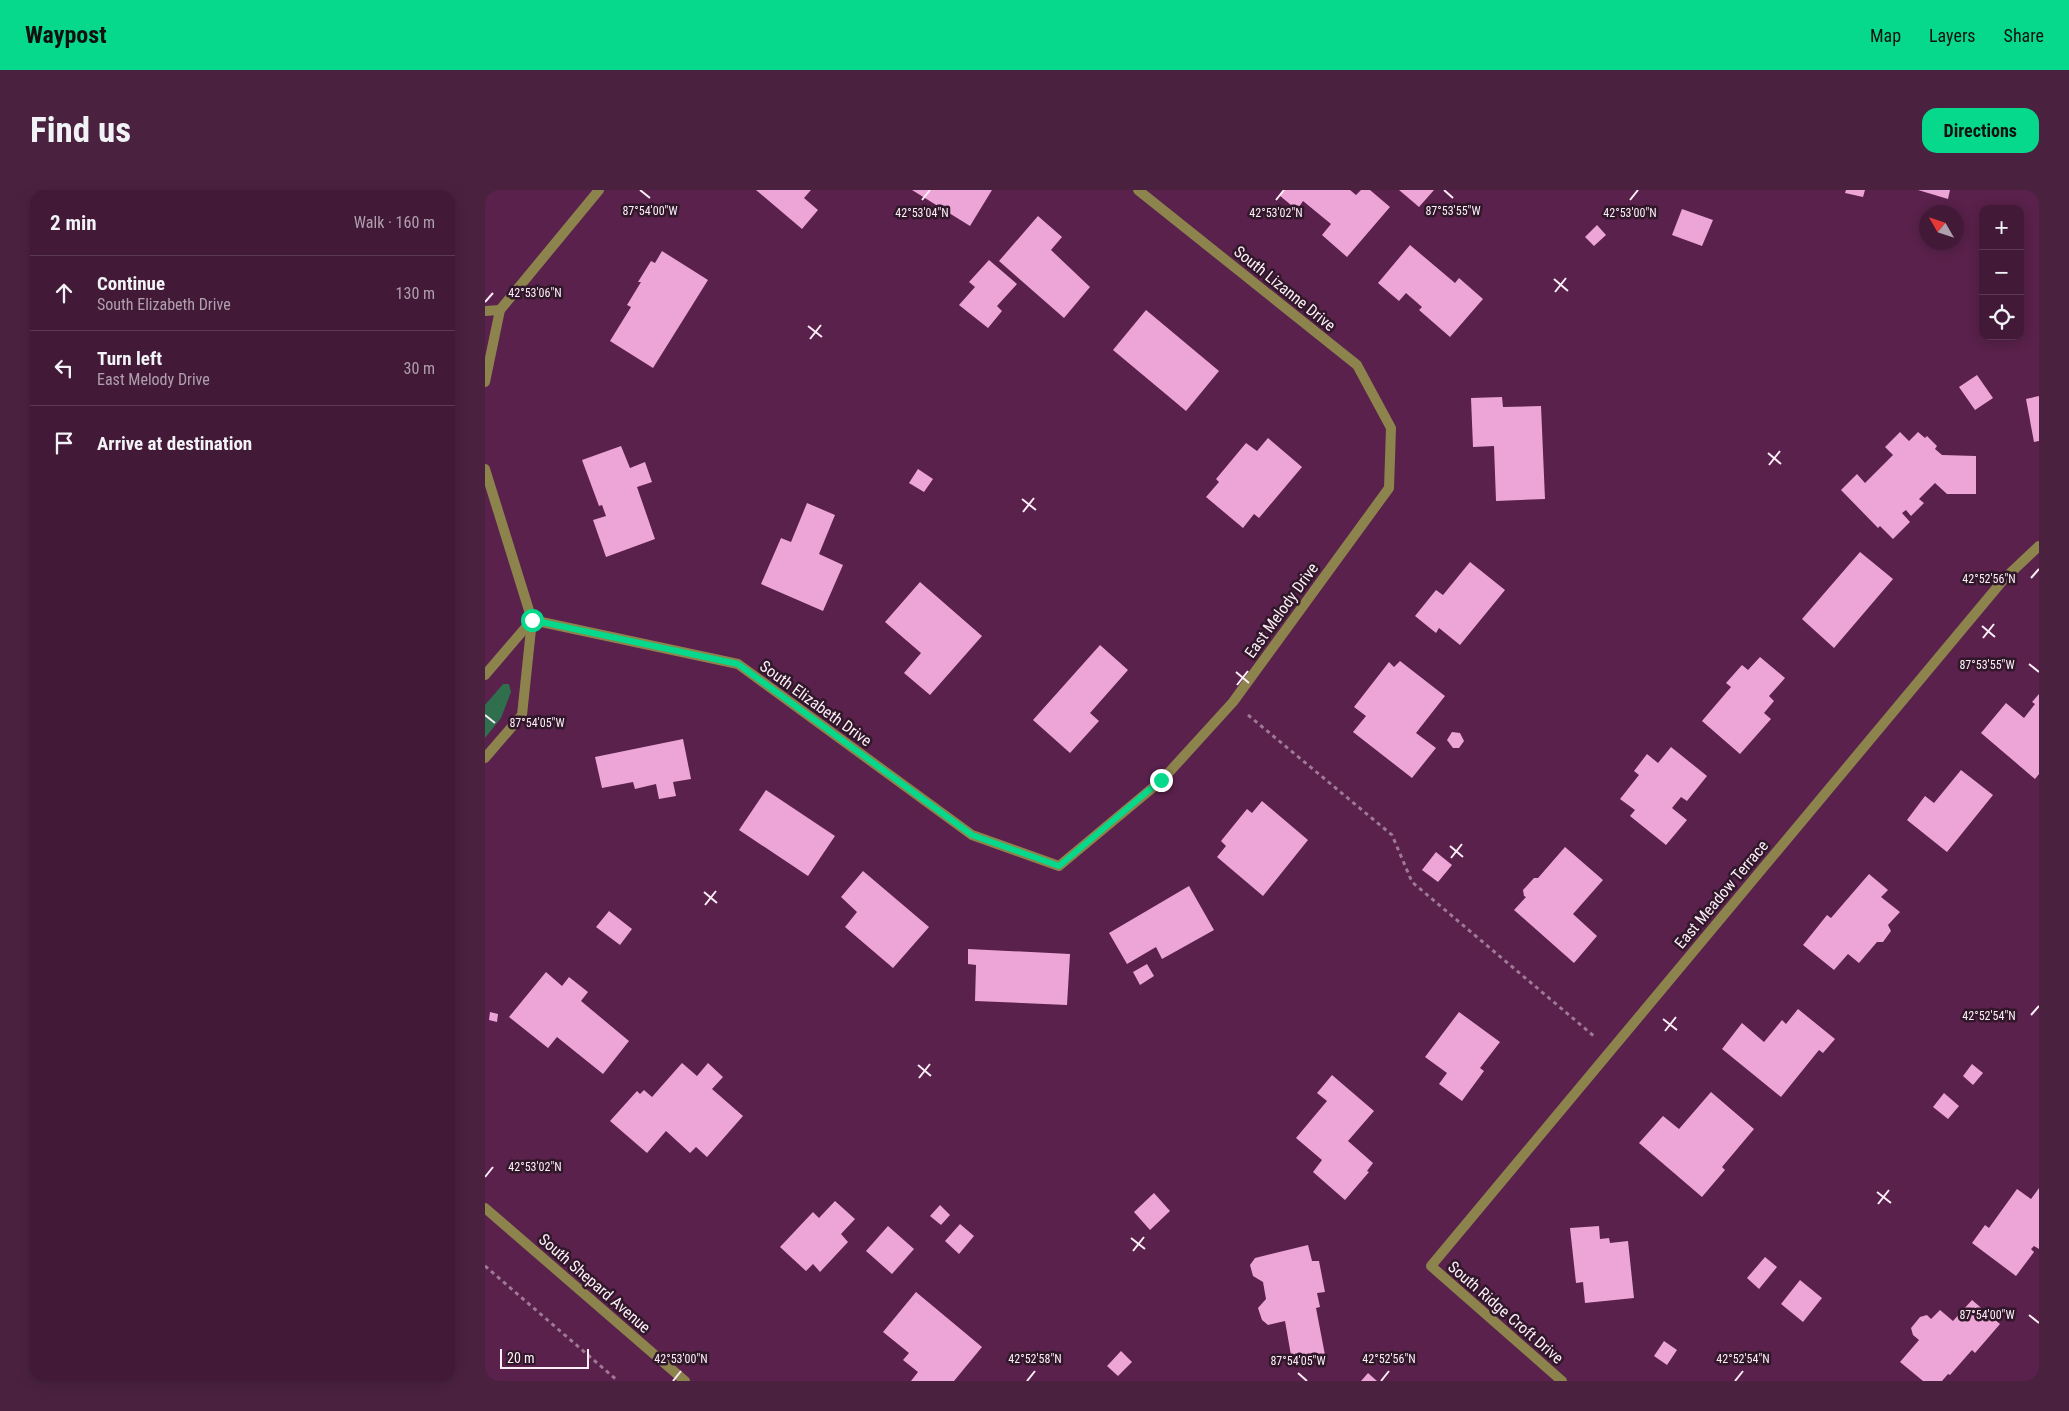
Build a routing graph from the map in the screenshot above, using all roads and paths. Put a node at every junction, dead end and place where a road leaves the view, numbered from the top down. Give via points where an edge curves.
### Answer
1 (599, 190) edge
2 (1138, 190) edge
3 (500, 310) junction
4 (485, 311) edge
5 (485, 382) edge
6 (1391, 428) joint
7 (485, 469) edge
8 (2039, 546) edge
9 (532, 620) junction
10 (485, 675) edge
11 (1233, 702) junction
12 (485, 758) edge
13 (1059, 866) joint
14 (1611, 1050) junction
15 (485, 1208) edge
16 (485, 1266) edge
17 (1431, 1266) joint
18 (618, 1381) edge
19 (685, 1381) edge
20 (1562, 1381) edge

1 - 3 street
2 - 6 street, South Lizanne Drive via 1357,365
3 - 4 street
3 - 5 street
6 - 11 street, East Melody Drive via 1389,488
7 - 9 street
8 - 14 street, East Meadow Terrace via 2003,579
9 - 10 street
9 - 12 street via 521,715
9 - 13 street, South Elizabeth Drive via 738,664 972,835
11 - 13 street, East Melody Drive via 1161,780
11 - 14 path via 1392,835 1412,882
14 - 17 street, East Meadow Terrace
15 - 19 street, South Shepard Avenue
16 - 18 path
17 - 20 street, South Ridge Croft Drive

